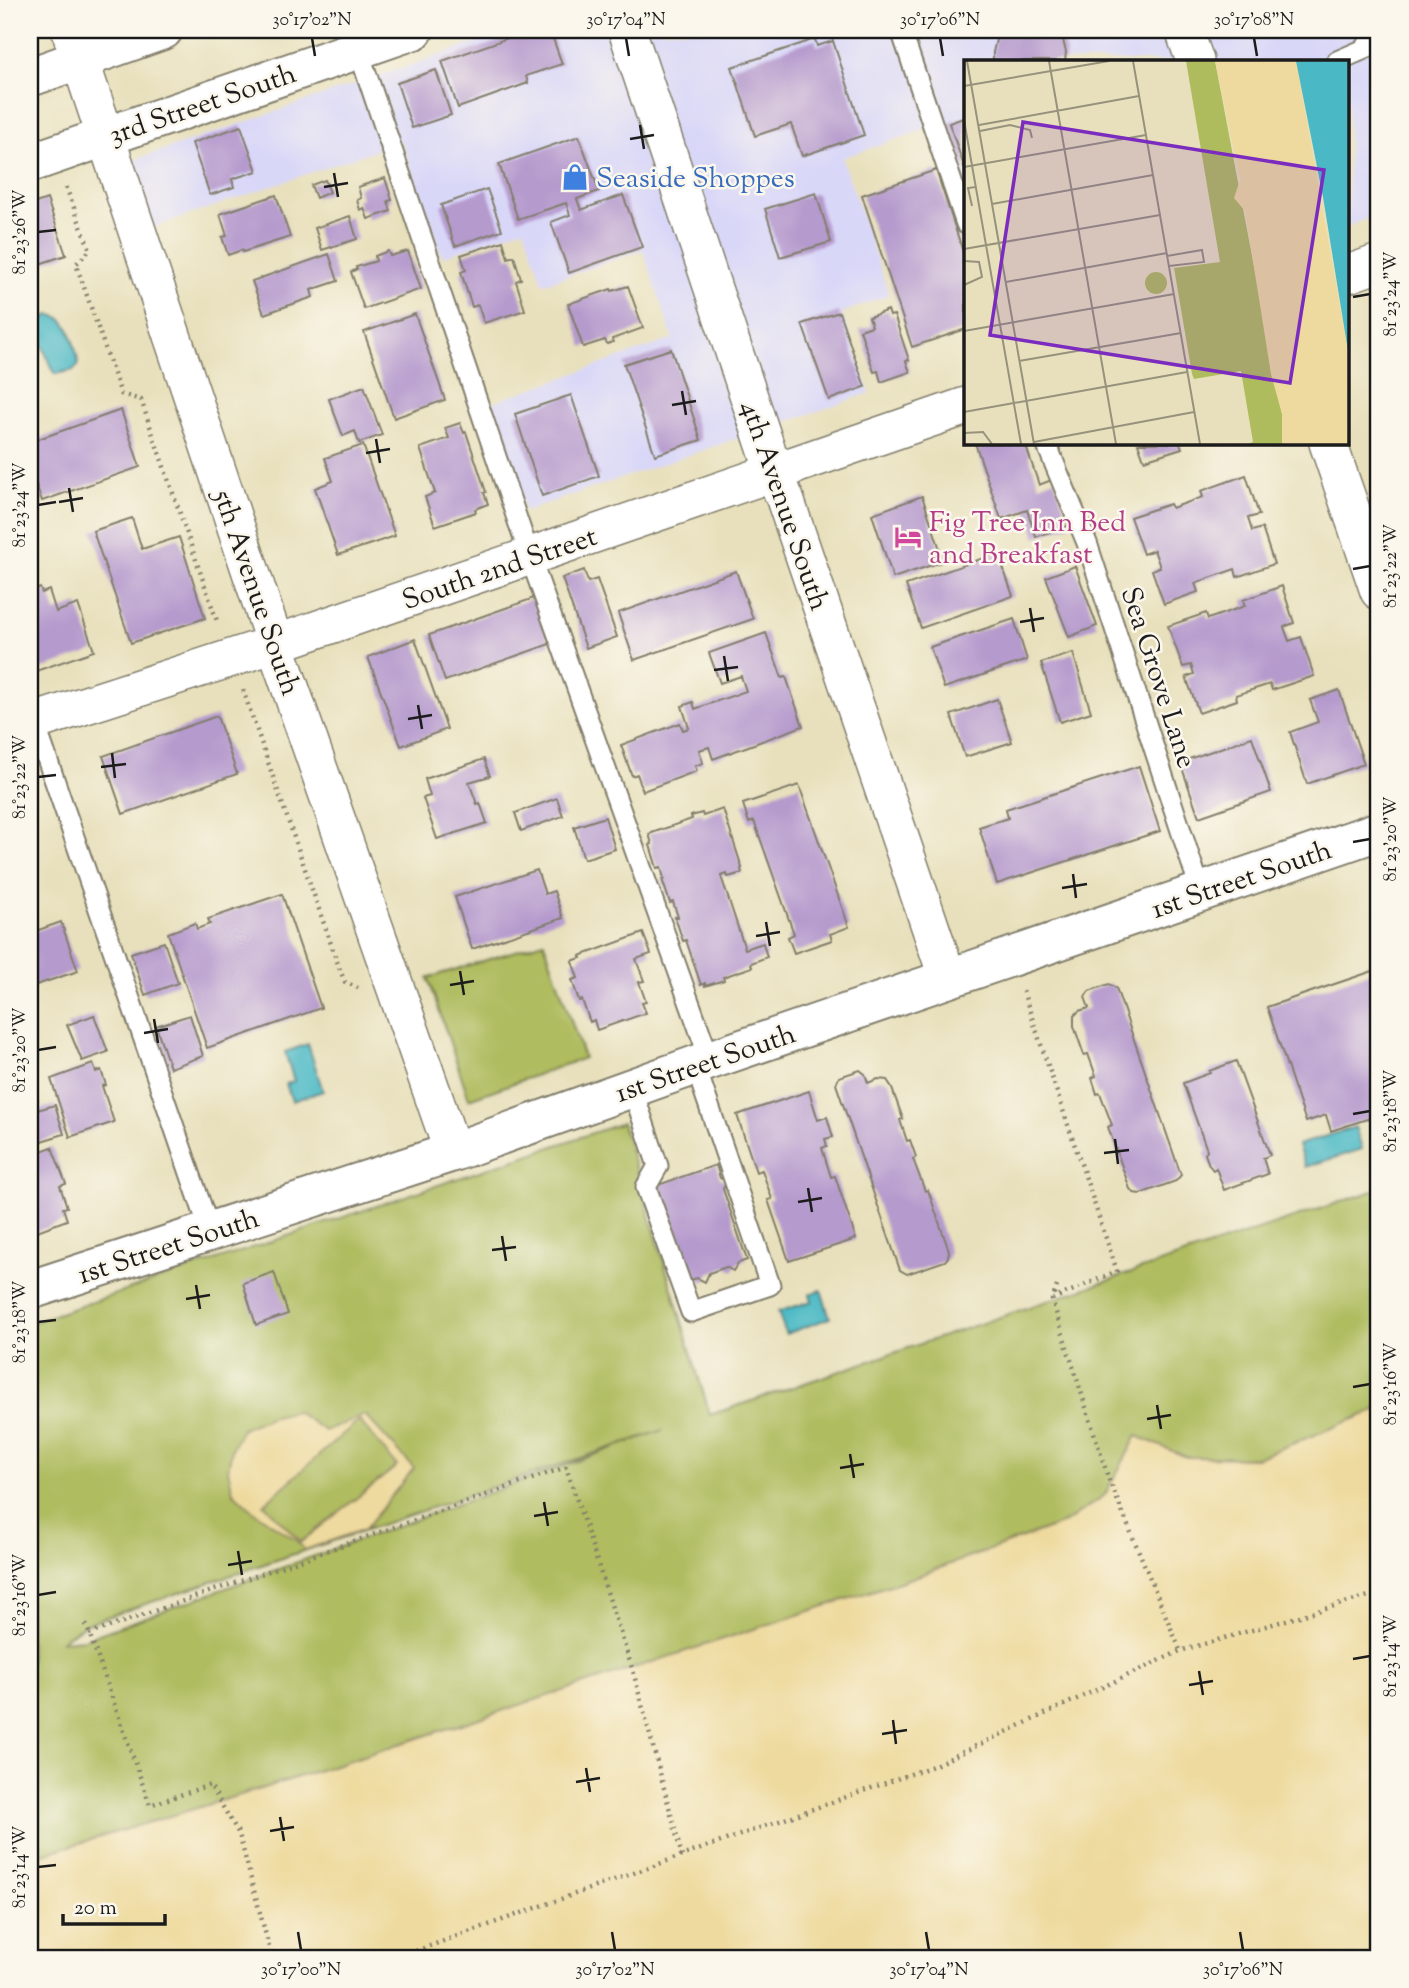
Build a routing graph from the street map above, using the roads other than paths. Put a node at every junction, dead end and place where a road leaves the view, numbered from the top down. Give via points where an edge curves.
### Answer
1 (163, 30) edge
2 (415, 30) edge
3 (627, 30) edge
4 (901, 30) edge
5 (1184, 30) edge
6 (1372, 30) edge
7 (75, 45) edge
8 (358, 49) junction
9 (1195, 60) edge
10 (1339, 60) edge
11 (30, 77) edge
12 (106, 136) junction
13 (46, 169) edge
14 (964, 218) edge
15 (1379, 263) edge
16 (1350, 273) edge
17 (964, 407) edge
18 (1046, 444) edge
19 (1328, 444) edge
20 (774, 472) junction
21 (530, 557) junction
22 (1379, 591) edge
23 (275, 644) junction
24 (31, 717) edge
25 (1379, 831) edge
26 (1201, 892) junction
27 (948, 979) junction
28 (703, 1063) junction
29 (632, 1088) junction
30 (453, 1152) junction
31 (210, 1231) junction
32 (30, 1290) edge

1 - 7 street
2 - 8 street, 3rd Street South
3 - 20 street, 4th Avenue South
4 - 14 lane
5 - 9 street
6 - 10 lane via 1367,48
7 - 11 street
7 - 12 street, 5th Avenue South
8 - 12 street, 3rd Street South
8 - 21 lane
12 - 13 street, 3rd Street South
12 - 23 street, 5th Avenue South
15 - 16 street
17 - 20 street, South 2nd Street
18 - 26 lane, Sea Grove Lane via 1087,543
19 - 22 street
20 - 21 street, South 2nd Street
20 - 27 street, 4th Avenue South
21 - 23 street, South 2nd Street
21 - 28 lane
23 - 24 street, South 2nd Street
23 - 30 street, 5th Avenue South
24 - 31 lane
25 - 26 street, 1st Street South
26 - 27 street, 1st Street South
27 - 28 street, 1st Street South
28 - 29 street, 1st Street South
28 - 29 lane via 770,1286 691,1312 646,1186 658,1166
29 - 30 street, 1st Street South
30 - 31 street, 1st Street South
31 - 32 street, 1st Street South

